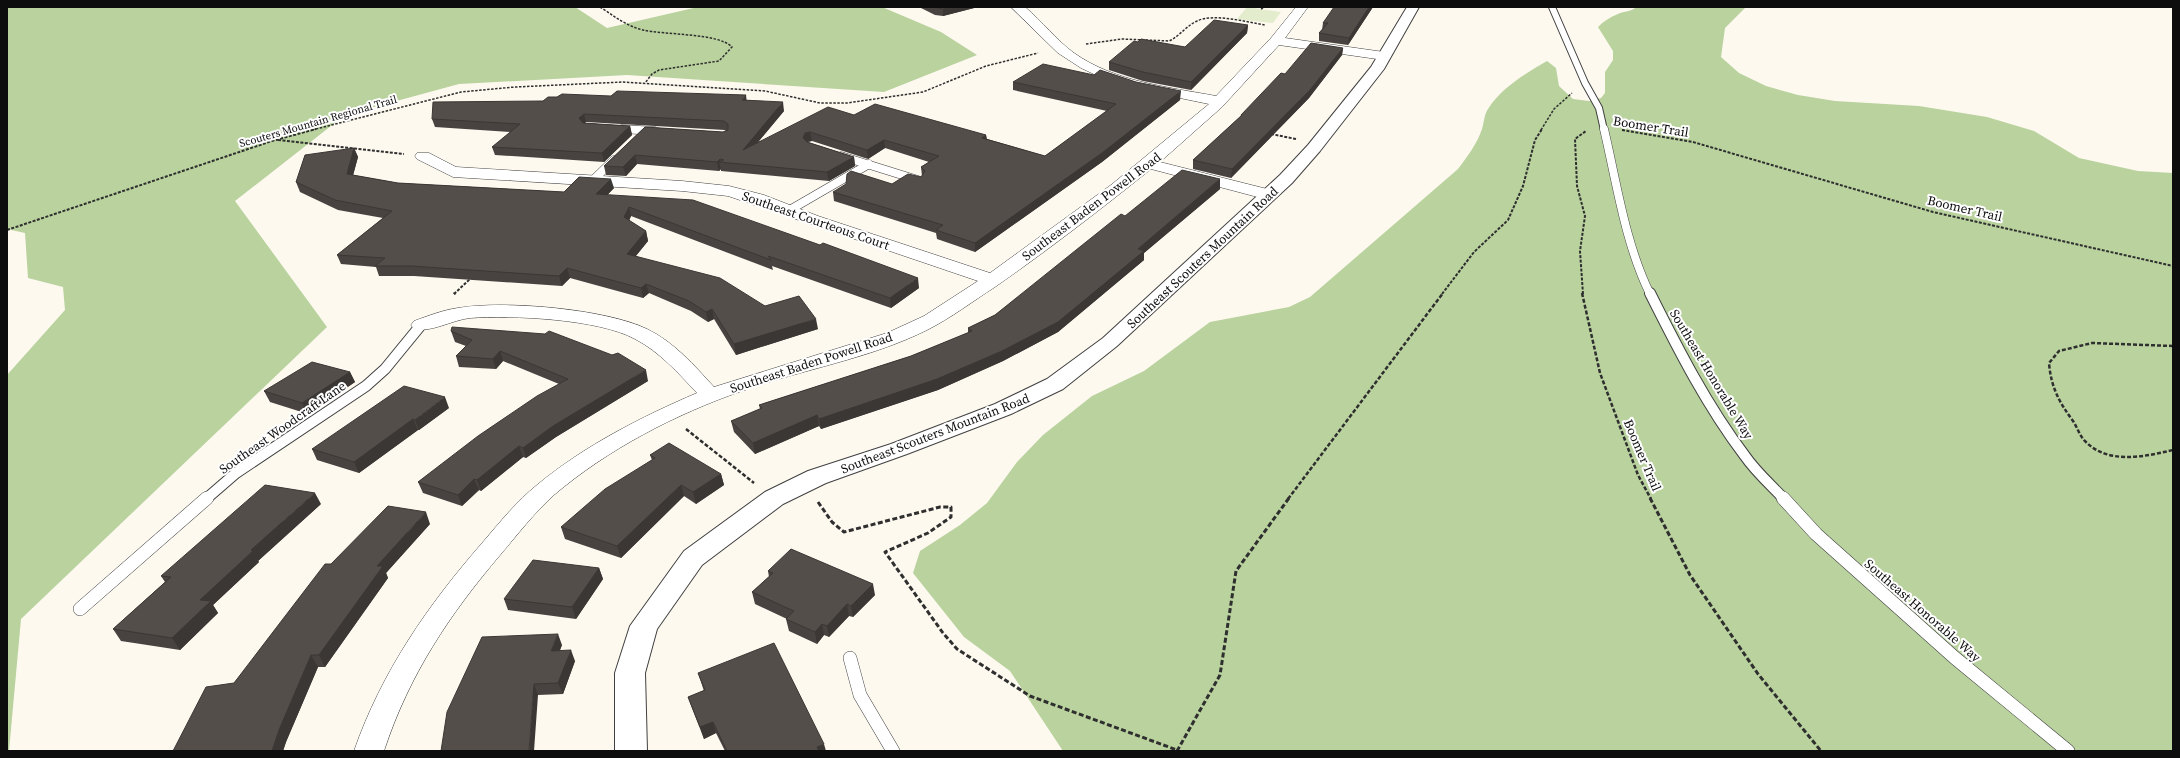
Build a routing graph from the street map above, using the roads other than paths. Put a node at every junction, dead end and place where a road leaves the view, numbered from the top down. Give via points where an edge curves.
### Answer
1 (1017, 7) edge
2 (1302, 7) edge
3 (1413, 7) edge
4 (1552, 7) edge
5 (1283, 34) junction
6 (1384, 56) junction
7 (1218, 101) junction
8 (608, 128) edge
9 (666, 132) edge
10 (621, 153) edge
11 (832, 153) edge
12 (423, 156) road end
13 (869, 164) junction
14 (1149, 164) junction
15 (592, 181) junction
16 (920, 181) edge
17 (1269, 195) junction
18 (788, 210) junction
19 (992, 280) junction
20 (421, 325) joint
21 (710, 395) junction
22 (80, 609) dead end
23 (850, 658) dead end
24 (369, 751) edge
25 (631, 751) edge
26 (893, 751) edge
27 (2068, 751) edge

1 - 7 street via 1060,49 1083,64 1119,78
2 - 5 street, Southeast Baden Powell Road
3 - 6 street, Southeast Scouters Mountain Road
4 - 27 lane, Southeast Honorable Way via 1585,83 1599,108 1631,245 1642,277 1683,358 1724,427 1746,458 1821,539 1955,658
5 - 6 street
5 - 7 street, Southeast Baden Powell Road
6 - 17 street, Southeast Scouters Mountain Road via 1377,69 1318,144
7 - 14 street, Southeast Baden Powell Road
8 - 9 lane via 641,134
10 - 15 lane
11 - 13 lane
12 - 15 street, Southeast Courteous Court via 453,172
13 - 16 lane
13 - 18 lane
14 - 17 street
14 - 19 street, Southeast Baden Powell Road
15 - 18 street, Southeast Courteous Court via 729,191
17 - 25 street, Southeast Scouters Mountain Road via 1110,342 1055,384 1002,409 805,483 774,498 693,558 644,626 630,673
18 - 19 street, Southeast Courteous Court
19 - 21 street, Southeast Baden Powell Road via 920,326 840,355
20 - 21 street via 460,313 494,311 550,313 614,325 644,334 656,342 678,360
20 - 22 lane, Southeast Woodcraft Lane via 385,369 366,386 236,473
21 - 24 street, Southeast Baden Powell Road via 667,415 605,450 551,485 517,518 436,616 402,673 375,729
23 - 26 lane via 860,695

